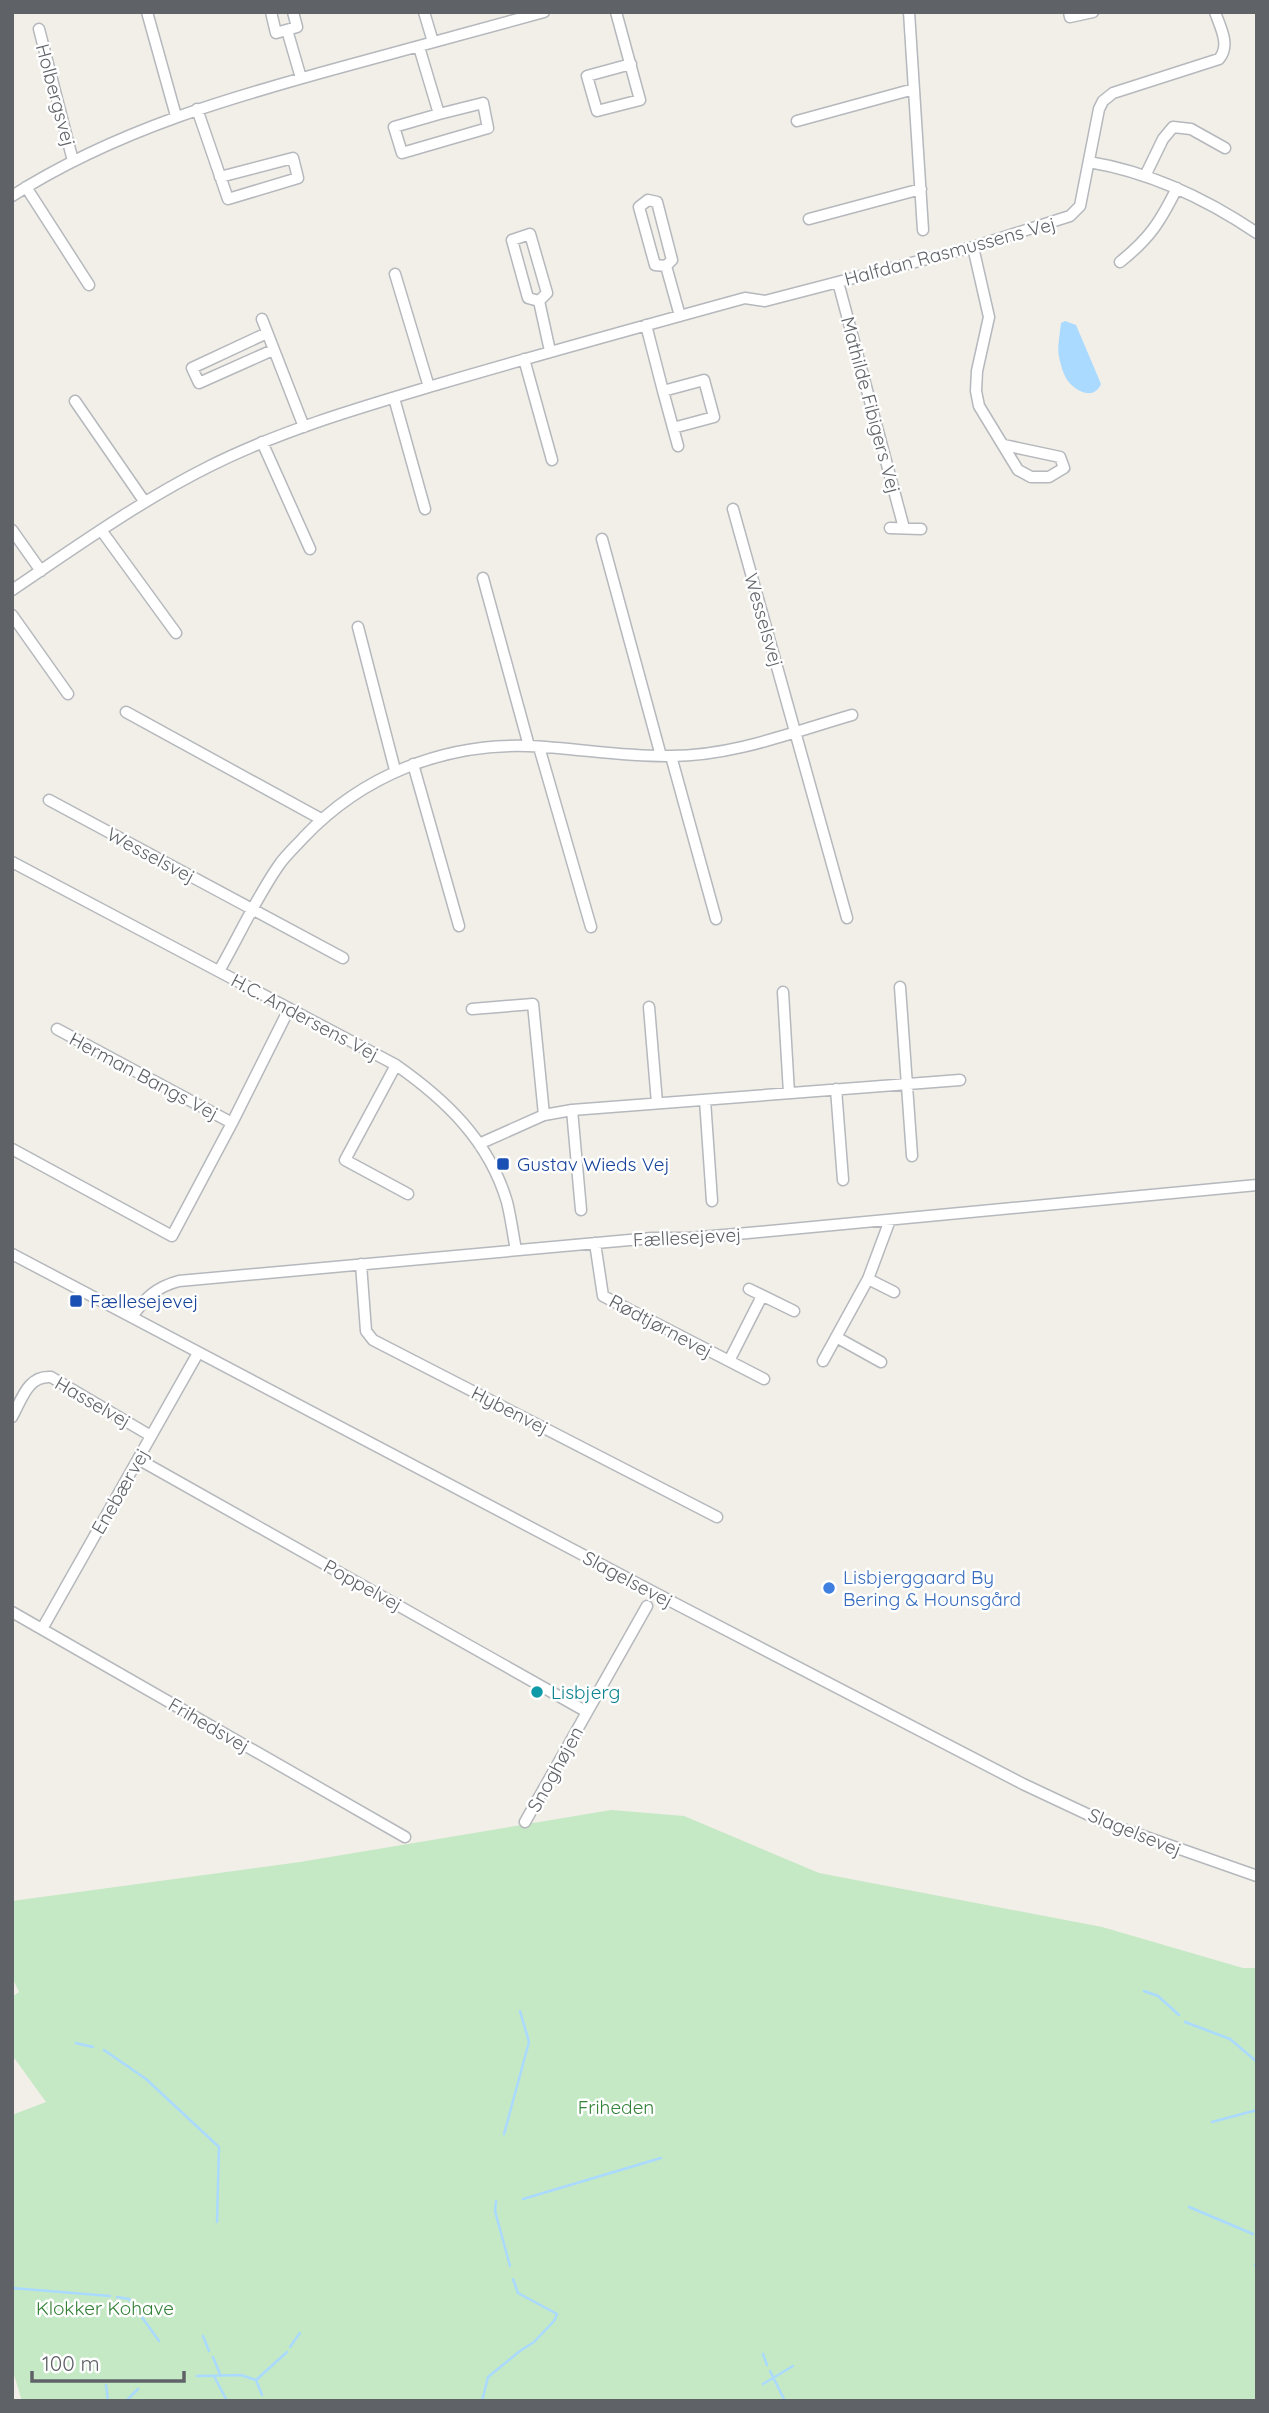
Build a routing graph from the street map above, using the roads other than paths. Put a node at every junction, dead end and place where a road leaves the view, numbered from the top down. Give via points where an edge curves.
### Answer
1 (147, 12) edge
2 (271, 12) edge
3 (293, 12) edge
4 (424, 12) edge
5 (544, 12) edge
6 (616, 12) edge
7 (909, 12) edge
8 (1069, 12) edge
9 (1093, 12) edge
10 (1215, 12) edge
11 (38, 29) dead end
12 (287, 30) junction
13 (433, 42) junction
14 (419, 47) junction
15 (631, 64) junction
16 (300, 78) junction
17 (914, 89) junction
18 (197, 109) junction
19 (439, 114) junction
20 (176, 116) junction
21 (797, 121) dead end
22 (1225, 148) dead end
23 (73, 160) junction
24 (1088, 162) junction
25 (1145, 176) junction
26 (220, 177) junction
27 (26, 187) junction
28 (1177, 187) junction
29 (921, 188) junction
30 (12, 196) edge
31 (809, 219) dead end
32 (923, 230) dead end
33 (1257, 233) edge
34 (973, 247) junction
35 (1120, 262) dead end
36 (666, 266) junction
37 (395, 274) dead end
38 (838, 282) junction
39 (89, 285) dead end
40 (539, 301) junction
41 (680, 316) junction
42 (262, 319) dead end
43 (646, 326) junction
44 (267, 333) junction
45 (273, 350) junction
46 (550, 351) junction
47 (524, 359) junction
48 (429, 387) junction
49 (663, 391) junction
50 (394, 398) junction
51 (75, 401) dead end
52 (304, 427) junction
53 (673, 428) junction
54 (262, 442) junction
55 (1004, 445) junction
56 (678, 446) dead end
57 (552, 460) dead end
58 (144, 501) junction
59 (425, 509) dead end
60 (733, 509) dead end
61 (890, 528) dead end
62 (904, 528) junction
63 (921, 529) dead end
64 (12, 530) edge
65 (101, 530) junction
66 (602, 538) dead end
67 (310, 549) dead end
68 (41, 571) junction
69 (483, 578) dead end
70 (12, 590) edge
71 (12, 614) edge
72 (358, 627) dead end
73 (176, 633) dead end
74 (68, 694) dead end
75 (126, 712) dead end
76 (852, 715) dead end
77 (795, 732) junction
78 (534, 746) junction
79 (666, 756) junction
80 (413, 764) junction
81 (395, 770) junction
82 (48, 800) dead end
83 (321, 819) junction
84 (12, 862) edge
85 (253, 909) junction
86 (847, 918) dead end
87 (716, 919) dead end
88 (459, 926) dead end
89 (590, 927) dead end
90 (343, 958) dead end
91 (219, 971) junction
92 (900, 987) dead end
93 (783, 992) dead end
94 (649, 1007) dead end
95 (289, 1009) junction
96 (472, 1009) dead end
97 (57, 1029) dead end
98 (396, 1065) junction
99 (960, 1080) dead end
100 (907, 1084) junction
101 (836, 1089) junction
102 (789, 1093) junction
103 (705, 1100) junction
104 (657, 1103) junction
105 (572, 1110) junction
106 (544, 1115) junction
107 (232, 1124) junction
108 (479, 1144) junction
109 (12, 1149) edge
110 (912, 1156) dead end
111 (843, 1180) dead end
112 (1257, 1185) edge
113 (408, 1194) dead end
114 (712, 1201) dead end
115 (581, 1210) dead end
116 (890, 1220) junction
117 (594, 1243) junction
118 (516, 1250) junction
119 (12, 1254) edge
120 (361, 1264) junction
121 (868, 1279) junction
122 (749, 1289) dead end
123 (894, 1292) dead end
124 (762, 1296) junction
125 (794, 1311) dead end
126 (132, 1317) junction
127 (836, 1337) junction
128 (198, 1353) junction
129 (729, 1361) junction
130 (823, 1361) dead end
131 (881, 1362) dead end
132 (764, 1379) dead end
133 (12, 1417) edge
134 (151, 1436) junction
135 (138, 1459) junction
136 (717, 1517) dead end
137 (647, 1606) dead end
138 (12, 1612) edge
139 (42, 1629) junction
140 (587, 1712) junction
141 (526, 1822) dead end
142 (405, 1837) dead end
143 (1257, 1876) edge

1 - 20 street
2 - 12 street via 276,33
3 - 12 street via 297,27
4 - 13 street
5 - 13 street, Holbergsvej
6 - 15 street
7 - 17 street
8 - 9 street via 1070,18
10 - 24 street, Halfdan Rasmussens Vej via 1225,44 1219,58 1114,93 1103,101
11 - 23 street, Holbergsvej
12 - 16 street
13 - 14 street, Holbergsvej
14 - 16 street, Holbergsvej
14 - 19 street
15 - 15 street via 587,76 597,111 640,100
16 - 18 street, Holbergsvej
17 - 21 street
17 - 29 street
18 - 20 street, Holbergsvej
18 - 26 street
19 - 19 street via 394,127 401,153 488,128 483,103
20 - 23 street, Holbergsvej
22 - 25 street via 1191,129 1173,127
23 - 27 street, Holbergsvej
24 - 25 street
24 - 34 street, Halfdan Rasmussens Vej via 1080,206 1070,216
25 - 28 street
26 - 26 street via 228,199 298,178 293,158
27 - 30 street, Holbergsvej
27 - 39 street
28 - 33 street
28 - 35 street via 1146,240
29 - 31 street
29 - 32 street
34 - 38 street, Halfdan Rasmussens Vej
34 - 55 street via 989,317 976,391 979,406
36 - 36 street via 672,260 657,202 648,200 639,207 655,265
36 - 41 street
37 - 48 street
38 - 41 street, Halfdan Rasmussens Vej via 765,301 745,298
38 - 62 street, Mathilde Fibigers Vej
40 - 40 street via 528,298 512,240 530,234 547,293
40 - 46 street
41 - 43 street, Halfdan Rasmussens Vej
42 - 44 street
43 - 46 street, Halfdan Rasmussens Vej
43 - 49 street
44 - 45 street
44 - 45 street via 192,368 200,383
45 - 52 street
46 - 47 street, Halfdan Rasmussens Vej
47 - 48 street, Halfdan Rasmussens Vej
47 - 57 street
48 - 50 street, Halfdan Rasmussens Vej
49 - 53 street
49 - 53 street via 704,380 715,417
50 - 52 street, Halfdan Rasmussens Vej
50 - 59 street
51 - 58 street
52 - 54 street, Halfdan Rasmussens Vej
53 - 56 street
54 - 58 street, Halfdan Rasmussens Vej
54 - 67 street
55 - 55 street via 1018,470 1031,477 1049,477 1064,468 1060,457
58 - 65 street, Halfdan Rasmussens Vej
60 - 77 street, Wesselsvej
61 - 62 street
62 - 63 street
64 - 68 street
65 - 68 street, Halfdan Rasmussens Vej
65 - 73 street
66 - 79 street
68 - 70 street, Halfdan Rasmussens Vej
69 - 78 street
71 - 74 street
72 - 81 street
75 - 83 street
76 - 77 street
77 - 79 street via 726,752
77 - 86 street, Wesselsvej
78 - 79 street
78 - 80 street via 490,746
78 - 89 street
79 - 87 street
80 - 81 street
80 - 88 street
81 - 83 street
82 - 85 street, Wesselsvej
83 - 85 street via 280,863
84 - 91 street, H.C. Andersens Vej
85 - 90 street, Wesselsvej
85 - 91 street
91 - 95 street, H.C. Andersens Vej
92 - 100 street
93 - 102 street
94 - 104 street
95 - 98 street, H.C. Andersens Vej
95 - 107 street, Herman Bangs Vej
96 - 106 street via 533,1004
97 - 107 street, Herman Bangs Vej
98 - 108 street, H.C. Andersens Vej via 430,1089
98 - 113 street via 345,1160
99 - 100 street
100 - 101 street
100 - 110 street
101 - 102 street
101 - 111 street
102 - 103 street
103 - 104 street
103 - 114 street
104 - 105 street
105 - 106 street
105 - 115 street
106 - 108 street
107 - 109 street, Herman Bangs Vej via 172,1236
108 - 118 street, H.C. Andersens Vej via 507,1202
112 - 116 street, Fællesejevej
116 - 117 street, Fællesejevej
116 - 121 street
117 - 118 street, Fællesejevej
117 - 129 street, Rødtjørnevej via 603,1296
118 - 120 street, Fællesejevej
119 - 126 street, Slagelsevej
120 - 126 street, Fællesejevej via 179,1280 143,1299
120 - 136 street, Hybenvej via 366,1331 373,1340
121 - 123 street
121 - 127 street
122 - 124 street
124 - 125 street
124 - 129 street, Rødtjørnevej
126 - 128 street, Slagelsevej
127 - 130 street
127 - 131 street
128 - 134 street, Enebærvej
128 - 143 street, Slagelsevej via 1023,1784 1106,1823
129 - 132 street, Rødtjørnevej
133 - 134 street, Hasselvej via 32,1382 51,1377
134 - 135 street, Enebærvej
135 - 139 street, Enebærvej
135 - 140 street, Poppelvej
137 - 140 street, Snoghøjen
138 - 139 street, Frihedsvej
139 - 142 street, Frihedsvej
140 - 141 street, Snoghøjen

